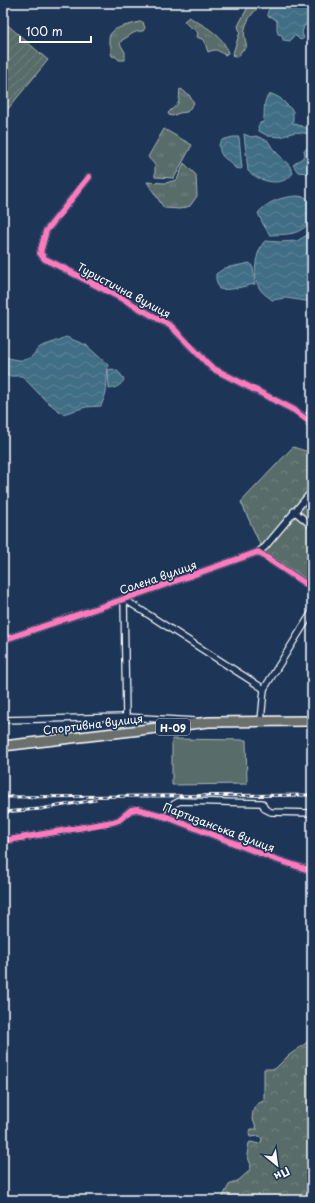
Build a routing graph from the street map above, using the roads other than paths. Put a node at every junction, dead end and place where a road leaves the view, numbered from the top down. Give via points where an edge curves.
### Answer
1 (89, 177) dead end
2 (312, 410) edge
3 (310, 422) edge
4 (312, 491) edge
5 (294, 511) junction
6 (312, 526) edge
7 (258, 552) junction
8 (312, 588) edge
9 (124, 599) junction
10 (312, 612) edge
11 (3, 640) edge
12 (264, 689) junction
13 (126, 717) junction
14 (3, 720) edge
15 (261, 721) junction
16 (312, 721) edge
17 (209, 722) junction
18 (3, 746) edge
19 (312, 813) edge
20 (167, 817) junction
21 (3, 841) edge
22 (312, 871) edge

1 - 3 street, Туристична вулиця via 46,231 40,253 45,259 171,326 212,368 294,410
2 - 3 street
4 - 5 street
5 - 6 street
5 - 7 street via 266,547
7 - 8 street
7 - 9 street, Солена вулиця
9 - 11 street, Солена вулиця
9 - 12 street
9 - 13 street
10 - 12 street
12 - 15 street
13 - 14 street, Спортивна вулиця
13 - 17 street, Спортивна вулиця
15 - 16 main road, Спортивна вулиця / Н-09
15 - 17 main road, Спортивна вулиця / Н-09
17 - 18 main road, Спортивна вулиця / Н-09
19 - 20 street via 271,812 262,803 180,802 174,804
20 - 21 street, Партизанська вулиця via 137,809 113,822
20 - 22 street, Партизанська вулиця

